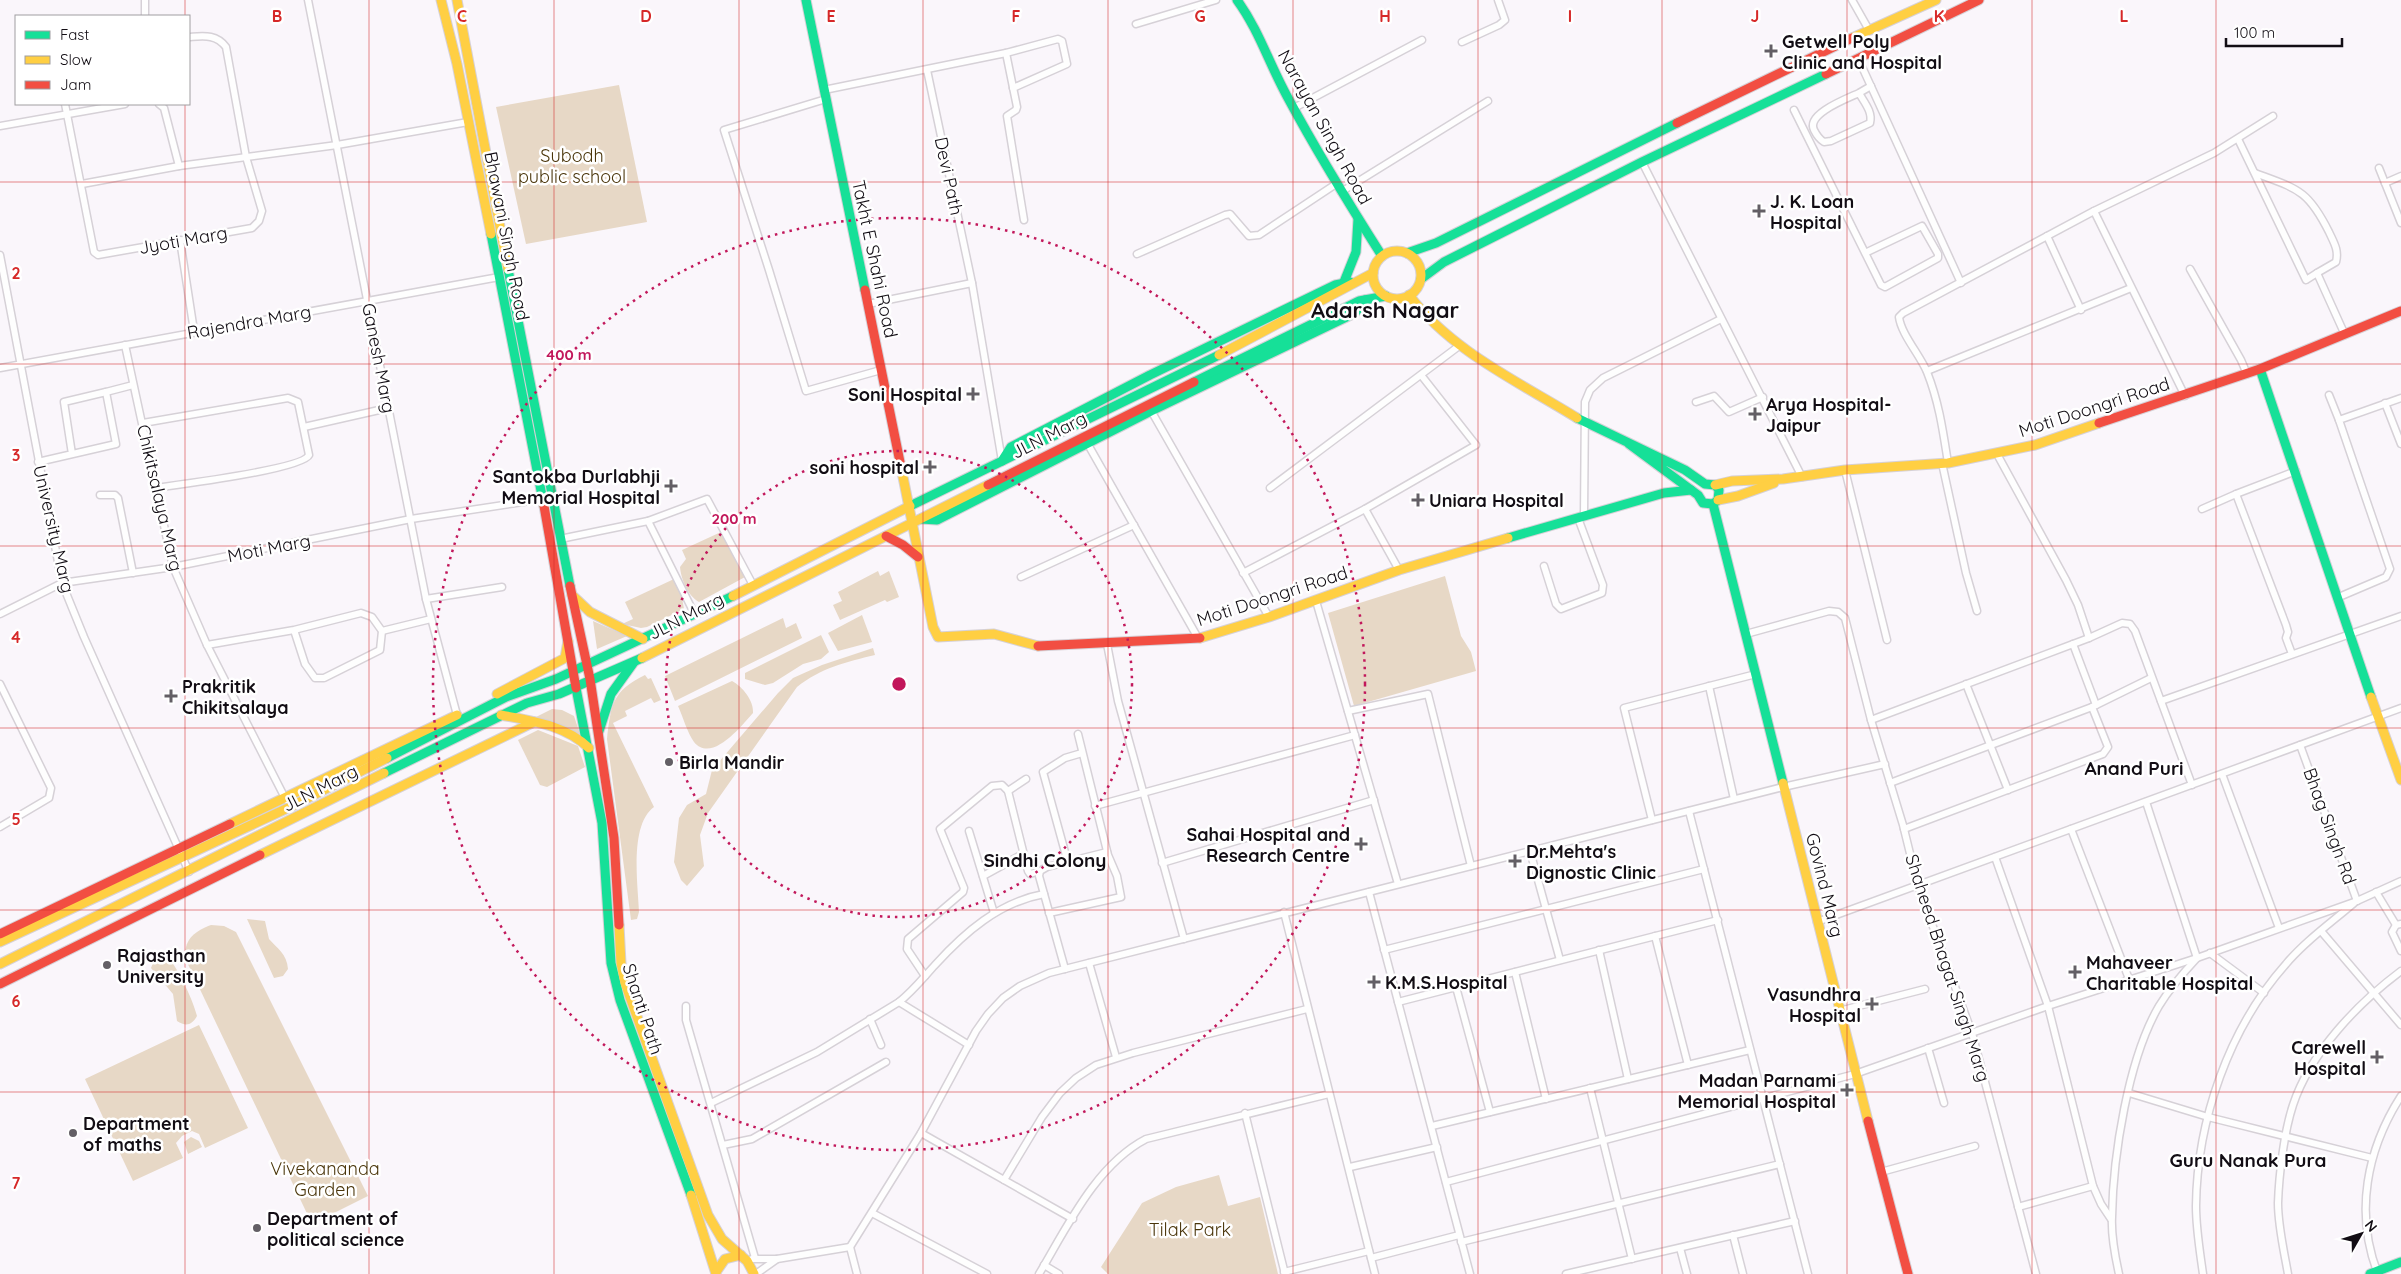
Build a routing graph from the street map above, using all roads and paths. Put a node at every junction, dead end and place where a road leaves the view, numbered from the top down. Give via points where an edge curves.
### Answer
1 (145, 0) edge
2 (308, 0) edge
3 (441, 0) edge
4 (457, 0) edge
5 (806, 0) edge
6 (1216, 0) edge
7 (1237, 0) edge
8 (1244, 0) edge
9 (1498, 0) edge
10 (1852, 0) edge
11 (1936, 0) edge
12 (1979, 0) edge
13 (1245, 10) junction
14 (145, 15) edge
15 (1136, 24) dead end
16 (1868, 30) junction
17 (190, 37) edge
18 (1422, 40) dead end
19 (1462, 42) dead end
20 (1006, 53) junction
21 (1858, 58) junction
22 (927, 70) junction
23 (1871, 86) junction
24 (1013, 88) junction
25 (824, 90) junction
26 (1859, 93) junction
27 (826, 99) junction
28 (1488, 101) dead end
29 (65, 105) edge
30 (119, 105) edge
31 (160, 105) edge
32 (1294, 108) junction
33 (1794, 110) dead end
34 (67, 114) junction
35 (1697, 114) junction
36 (2273, 116) dead end
37 (468, 122) junction
38 (0, 126) edge
39 (1706, 132) junction
40 (2238, 139) junction
41 (337, 146) junction
42 (246, 157) junction
43 (1642, 162) junction
44 (179, 166) junction
45 (2379, 168) dead end
46 (2255, 173) junction
47 (2401, 176) edge
48 (2385, 183) junction
49 (82, 184) junction
50 (1339, 188) junction
51 (2094, 211) junction
52 (1358, 219) junction
53 (1024, 220) dead end
54 (2401, 223) edge
55 (2047, 236) junction
56 (180, 240) junction
57 (1865, 252) junction
58 (1407, 253) junction
59 (0, 254) edge
60 (1137, 254) dead end
61 (1382, 256) junction
62 (2190, 269) dead end
63 (1373, 273) junction
64 (2317, 273) junction
65 (499, 277) junction
66 (1421, 279) junction
67 (1344, 282) junction
68 (972, 283) junction
69 (1961, 283) junction
70 (1356, 284) junction
71 (2131, 288) junction
72 (1410, 295) junction
73 (1386, 296) junction
74 (368, 301) junction
75 (868, 304) junction
76 (2081, 310) junction
77 (2401, 311) edge
78 (1721, 319) junction
79 (194, 331) junction
80 (2345, 335) junction
81 (125, 345) junction
82 (1459, 346) junction
83 (20, 364) junction
84 (0, 368) edge
85 (2260, 369) junction
86 (881, 370) junction
87 (1927, 371) junction
88 (2247, 374) junction
89 (1421, 375) junction
90 (133, 385) junction
91 (106, 392) junction
92 (2329, 395) dead end
93 (2185, 396) junction
94 (1763, 397) junction
95 (2401, 398) edge
96 (1696, 402) dead end
97 (2386, 403) junction
98 (388, 408) junction
99 (1150, 408) junction
100 (2339, 420) junction
101 (143, 423) junction
102 (1584, 423) junction
103 (304, 427) junction
104 (1085, 440) junction
105 (1629, 444) junction
106 (2401, 444) edge
107 (72, 454) junction
108 (1997, 454) junction
109 (38, 462) junction
110 (1002, 462) junction
111 (1945, 463) junction
112 (1845, 470) junction
113 (2296, 471) junction
114 (1802, 477) junction
115 (1784, 479) junction
116 (1710, 484) junction
117 (155, 488) junction
118 (1270, 488) dead end
119 (1694, 492) junction
120 (2236, 494) junction
121 (100, 496) dead end
122 (543, 499) junction
123 (1715, 502) junction
124 (908, 507) junction
125 (1364, 509) junction
126 (2202, 509) dead end
127 (1581, 517) junction
128 (411, 519) junction
129 (648, 521) junction
130 (912, 524) junction
131 (1134, 524) junction
132 (886, 536) junction
133 (560, 539) junction
134 (918, 556) junction
135 (1544, 566) dead end
136 (173, 567) junction
137 (1399, 570) junction
138 (133, 573) junction
139 (1243, 573) junction
140 (1021, 577) dead end
141 (62, 583) junction
142 (753, 585) junction
143 (502, 587) dead end
144 (572, 595) junction
145 (2339, 597) junction
146 (426, 599) junction
147 (1316, 601) junction
148 (1977, 612) dead end
149 (0, 614) edge
150 (694, 615) junction
151 (2401, 616) edge
152 (1269, 617) junction
153 (431, 619) junction
154 (294, 630) junction
155 (382, 631) junction
156 (2350, 633) junction
157 (1746, 634) junction
158 (1198, 638) junction
159 (2089, 638) junction
160 (643, 639) junction
161 (1887, 640) dead end
162 (568, 641) junction
163 (1107, 644) junction
164 (2073, 644) junction
165 (207, 645) junction
166 (2292, 654) junction
167 (637, 660) junction
168 (587, 664) junction
169 (572, 671) junction
170 (1756, 674) junction
171 (2151, 678) junction
172 (590, 679) junction
173 (0, 684) edge
174 (1966, 684) junction
175 (576, 686) junction
176 (1709, 686) junction
177 (2161, 701) junction
178 (2094, 706) junction
179 (2401, 708) edge
180 (1348, 711) junction
181 (501, 715) junction
182 (2378, 717) junction
183 (456, 718) junction
184 (1871, 720) junction
185 (534, 722) junction
186 (599, 731) junction
187 (1078, 734) dead end
188 (1355, 735) junction
189 (1990, 745) junction
190 (2300, 745) junction
191 (589, 748) junction
192 (1082, 753) junction
193 (1885, 764) junction
194 (2222, 774) junction
195 (1026, 779) dead end
196 (2401, 780) edge
197 (1890, 783) junction
198 (2192, 785) junction
199 (1783, 787) junction
200 (2008, 790) junction
201 (1008, 791) junction
202 (1143, 794) junction
203 (285, 798) junction
204 (1734, 799) junction
205 (1374, 800) junction
206 (2146, 802) junction
207 (1095, 806) junction
208 (290, 807) junction
209 (1689, 811) junction
210 (1652, 820) junction
211 (0, 827) edge
212 (1904, 829) junction
213 (2071, 829) junction
214 (969, 831) dead end
215 (1530, 851) junction
216 (1107, 852) junction
217 (181, 854) junction
218 (1024, 854) junction
219 (1995, 857) junction
220 (1068, 863) junction
221 (1162, 863) junction
222 (1471, 866) junction
223 (1704, 868) junction
224 (1040, 871) junction
225 (190, 872) junction
226 (983, 876) junction
227 (2401, 881) edge
228 (1398, 884) junction
229 (1918, 886) junction
230 (1369, 892) junction
231 (2376, 892) junction
232 (1044, 894) junction
233 (2357, 901) junction
234 (1546, 909) junction
235 (1284, 912) junction
236 (994, 913) junction
237 (1049, 913) junction
238 (1718, 920) junction
239 (1817, 922) junction
240 (2399, 924) edge
241 (2279, 928) junction
242 (2322, 931) junction
243 (0, 934) edge
244 (1655, 936) junction
245 (1184, 939) junction
246 (0, 942) edge
247 (1384, 950) junction
248 (1599, 950) junction
249 (2401, 951) edge
250 (2210, 953) junction
251 (2197, 958) junction
252 (1560, 960) junction
253 (1089, 963) junction
254 (0, 964) edge
255 (1065, 969) junction
256 (2401, 971) edge
257 (1515, 972) junction
258 (925, 976) junction
259 (2129, 979) junction
260 (0, 984) edge
261 (1456, 987) junction
262 (1925, 988) dead end
263 (2264, 994) junction
264 (2374, 994) junction
265 (899, 1002) junction
266 (1398, 1002) junction
267 (686, 1006) dead end
268 (2048, 1006) junction
269 (1307, 1009) junction
270 (1839, 1011) junction
271 (870, 1019) junction
272 (2401, 1025) edge
273 (1972, 1033) junction
274 (969, 1045) junction
275 (881, 1046) dead end
276 (1928, 1048) junction
277 (1750, 1050) junction
278 (1116, 1057) junction
279 (886, 1062) dead end
280 (1688, 1065) junction
281 (1855, 1074) junction
282 (1628, 1079) junction
283 (1590, 1088) junction
284 (2129, 1093) junction
285 (1329, 1094) junction
286 (2401, 1096) edge
287 (1546, 1099) junction
288 (1762, 1100) junction
289 (711, 1103) junction
290 (1944, 1103) dead end
291 (1490, 1112) junction
292 (1245, 1114) junction
293 (2208, 1117) junction
294 (1432, 1126) junction
295 (921, 1133) junction
296 (2287, 1137) junction
297 (1604, 1141) junction
298 (724, 1145) junction
299 (1976, 1146) dead end
300 (1437, 1147) junction
301 (2372, 1158) junction
302 (1780, 1164) junction
303 (1350, 1167) junction
304 (1881, 1172) junction
305 (1004, 1180) junction
306 (1446, 1182) junction
307 (2093, 1186) junction
308 (1620, 1203) junction
309 (2018, 1207) junction
310 (872, 1214) junction
311 (1073, 1219) junction
312 (2112, 1219) junction
313 (1795, 1221) junction
314 (1733, 1235) junction
315 (1460, 1238) junction
316 (850, 1248) junction
317 (1680, 1248) junction
318 (1369, 1250) junction
319 (748, 1258) junction
320 (1371, 1258) junction
321 (777, 1259) junction
322 (1632, 1259) junction
323 (2401, 1262) edge
324 (1044, 1266) junction
325 (1591, 1271) edge
326 (716, 1273) edge
327 (1284, 1273) edge
328 (2375, 1273) edge
329 (755, 1274) edge
330 (857, 1274) edge
331 (987, 1274) edge
332 (1039, 1274) edge
333 (1058, 1274) edge
334 (1375, 1274) edge
335 (1470, 1274) edge
336 (1566, 1274) edge
337 (1686, 1274) edge
338 (1742, 1274) edge
339 (1808, 1274) edge
340 (1908, 1274) edge
341 (2036, 1274) edge
342 (2119, 1274) edge
343 (2203, 1274) edge
344 (2288, 1274) edge

1 - 14 street
2 - 41 street, Ganesh Marg
3 - 37 main road, Bhawani Singh Road
4 - 133 main road, Bhawani Singh Road
5 - 25 main road, Takht E Shahi Road
6 - 15 street
7 - 13 main road
8 - 13 main road
9 - 19 street via 1505,20 1499,26
10 - 16 street
11 - 16 main road
12 - 21 main road
13 - 32 main road, Narayan Singh Road
16 - 35 main road
17 - 42 street via 210,36 220,40 226,48
18 - 32 street
20 - 22 street
20 - 24 street
20 - 24 street via 1058,39 1064,43 1068,60 1065,65
21 - 23 street
21 - 39 main road
22 - 25 street
22 - 68 street, Devi Path
23 - 26 street
23 - 69 street
24 - 53 street via 1017,109 1007,116
25 - 27 main road, Takht E Shahi Road
26 - 26 street via 1815,118 1813,128 1820,140 1831,141 1870,123 1869,110
27 - 75 main road, Takht E Shahi Road
27 - 86 street via 724,130 806,391
28 - 50 street
29 - 34 street
30 - 34 street
31 - 44 street via 164,108
32 - 50 main road, Narayan Singh Road
33 - 57 street
34 - 38 street
34 - 49 street
35 - 39 main road
35 - 58 main road via 1436,243
36 - 40 street
37 - 41 street
37 - 65 main road, Bhawani Singh Road
39 - 43 main road
40 - 46 street
40 - 51 street
41 - 42 street
41 - 74 street, Ganesh Marg
42 - 44 street
42 - 56 street, Jyoti Marg via 262,211 259,221 252,228
43 - 66 main road via 1444,262
43 - 78 street
44 - 49 street
45 - 48 street
46 - 64 street via 2306,280
46 - 64 street via 2296,188 2317,209 2338,251 2336,262
47 - 48 street
48 - 54 street
49 - 56 street, Jyoti Marg via 94,252 98,255
50 - 52 main road, Narayan Singh Road
50 - 60 street via 1259,235 1249,236 1230,214 1225,214
51 - 55 street
51 - 71 street
52 - 61 main road, Narayan Singh Road
52 - 67 main road via 1356,256
55 - 69 street
55 - 76 street
56 - 79 street
57 - 57 street via 1885,287 1938,258 1922,226
58 - 61 main road via 1398,251
58 - 66 main road via 1418,263
59 - 83 street, University Marg
61 - 63 main road
62 - 88 street
63 - 70 main road, JLN Marg
63 - 73 main road via 1376,287
64 - 80 street
65 - 74 street, Rajendra Marg
65 - 122 main road, Bhawani Singh Road
66 - 72 main road
67 - 70 main road
67 - 110 main road via 1150,375 1012,447
68 - 75 street
68 - 110 street, Devi Path
69 - 87 street via 1899,317
70 - 110 main road, JLN Marg
71 - 76 street
71 - 93 street
72 - 73 main road via 1396,299
72 - 82 main road via 1418,307
73 - 99 main road, JLN Marg via 1365,300
74 - 79 street, Rajendra Marg
74 - 98 street, Ganesh Marg
75 - 86 main road, Takht E Shahi Road
76 - 87 street
77 - 80 main road, Moti Doongri Road
78 - 94 street
78 - 102 street via 1603,378 1587,396
79 - 81 street, Rajendra Marg
80 - 85 main road, Moti Doongri Road
81 - 83 street, Rajendra Marg
81 - 90 street, Chikitsalaya Marg
82 - 89 street
82 - 102 main road
83 - 84 street, Rajendra Marg
83 - 109 street, University Marg
85 - 88 main road, Moti Doongri Road
85 - 113 main road
86 - 124 main road, Takht E Shahi Road
87 - 111 street via 1942,419
88 - 93 main road, Moti Doongri Road
89 - 118 street
89 - 125 street via 1476,445
90 - 91 street
90 - 101 street, Chikitsalaya Marg
91 - 107 street via 64,402
91 - 107 street via 116,444
92 - 100 street
93 - 108 main road, Moti Doongri Road via 2043,443
94 - 96 street via 1729,412 1714,396
94 - 114 street
95 - 97 street
97 - 100 street
97 - 106 street
98 - 103 street
98 - 128 street, Ganesh Marg
99 - 104 main road, JLN Marg
99 - 139 street
100 - 145 street via 2390,569 2386,577
101 - 103 street via 288,398 298,402
101 - 117 street, Chikitsalaya Marg
102 - 105 main road
102 - 127 street
103 - 117 street via 309,456 302,462
104 - 130 main road, JLN Marg
104 - 131 street
105 - 116 main road
105 - 119 main road
107 - 109 street
108 - 111 main road, Moti Doongri Road
108 - 159 street via 2066,580
109 - 141 street, University Marg
110 - 124 main road, JLN Marg
111 - 112 main road, Moti Doongri Road
111 - 148 street via 1966,574
112 - 114 main road, Moti Doongri Road
112 - 161 street
113 - 120 street
113 - 145 main road
114 - 115 main road, Moti Doongri Road
115 - 116 main road, Moti Doongri Road
115 - 123 main road, Moti Doongri Road
116 - 119 main road
116 - 123 main road, Govind Marg via 1719,490
117 - 136 street, Chikitsalaya Marg
119 - 123 main road via 1703,503
119 - 127 main road, Moti Doongri Road via 1664,493
120 - 126 street
120 - 166 street via 2286,625 2286,638
121 - 138 street via 116,495 118,498
122 - 128 street, Moti Marg
122 - 162 main road, Bhawani Singh Road
123 - 157 main road, Govind Marg
124 - 130 main road, Takht E Shahi Road
124 - 142 main road, JLN Marg
125 - 137 street
125 - 139 street
127 - 135 street via 1603,585 1602,592 1561,609 1556,604
127 - 137 main road, Moti Doongri Road
128 - 136 street, Moti Marg
128 - 146 street, Ganesh Marg
129 - 133 street
129 - 142 street via 707,499
129 - 150 street
130 - 132 main road, JLN Marg
130 - 134 main road, Moti Doongri Road
131 - 140 street
131 - 158 street
132 - 134 main road
132 - 167 main road, JLN Marg
133 - 144 main road, Bhawani Singh Road
134 - 163 main road, Moti Doongri Road via 938,637 994,634 1042,647
136 - 138 street, Moti Marg
136 - 165 street, Chikitsalaya Marg
137 - 147 main road, Moti Doongri Road
138 - 141 street, Moti Marg
139 - 152 street
141 - 149 street, Moti Marg
141 - 217 street, University Marg
142 - 150 main road, JLN Marg
143 - 146 street
144 - 160 main road via 590,612
144 - 168 main road, Bhawani Singh Road
145 - 156 main road
146 - 153 street, Ganesh Marg
147 - 152 main road, Moti Doongri Road
147 - 180 street
150 - 160 main road, JLN Marg
151 - 156 street
152 - 158 main road, Moti Doongri Road
153 - 155 street
153 - 183 street, Ganesh Marg
154 - 155 street via 361,613 372,617
154 - 155 street via 305,664 315,678 324,678 380,650
154 - 165 street
156 - 166 street
156 - 182 main road
157 - 170 main road, Govind Marg
157 - 184 street, Shaheed Bhagat Singh Marg via 1829,611 1838,612 1845,618
158 - 163 main road, Moti Doongri Road
159 - 164 street
159 - 171 street via 2122,623 2130,624
160 - 168 main road, JLN Marg
162 - 169 main road, Bhawani Singh Road
162 - 183 main road via 565,658 557,664
163 - 202 street via 1118,701
164 - 174 street
164 - 178 street
165 - 203 street, Chikitsalaya Marg
166 - 177 street
167 - 172 main road, JLN Marg
167 - 186 main road via 616,682 607,699
168 - 169 main road, JLN Marg
168 - 172 main road, Bhawani Singh Road
169 - 175 main road, Bhawani Singh Road
169 - 183 main road, JLN Marg
170 - 176 street
170 - 199 main road, Govind Marg
171 - 177 street
171 - 178 street
172 - 175 main road, JLN Marg
172 - 186 main road, Bhawani Singh Road
173 - 211 street via 51,788 49,798 42,804
174 - 184 street
174 - 189 street
175 - 181 main road, JLN Marg
175 - 191 main road, Shanti Path
176 - 204 street
176 - 210 street via 1624,708
177 - 198 street
178 - 189 street
178 - 200 street via 2108,747 2106,751
179 - 182 street
180 - 188 street
180 - 222 street via 1428,694
181 - 185 main road
181 - 225 main road, JLN Marg
182 - 190 street
182 - 196 main road
183 - 203 main road
183 - 208 main road, JLN Marg
184 - 193 street, Shaheed Bhagat Singh Marg
185 - 191 main road via 570,734
185 - 260 main road
186 - 319 main road, Bhawani Singh Road via 614,838 620,963 625,982 708,1215 730,1248
187 - 192 street
188 - 202 street
188 - 205 street
189 - 197 street
189 - 200 street
190 - 194 street
190 - 233 street, Bhag Singh Rd
191 - 326 main road, Shanti Path via 603,832 610,963 620,1000 697,1211
192 - 207 street
192 - 220 street via 1065,758 1044,772
193 - 197 street, Shaheed Bhagat Singh Marg
193 - 199 street
194 - 198 street
194 - 241 street
195 - 201 street
197 - 212 street, Shaheed Bhagat Singh Marg
198 - 206 street
199 - 204 street
199 - 239 main road, Govind Marg
200 - 212 street
201 - 218 street
201 - 258 street via 1002,785 992,786 940,829 964,888 908,939 907,949
202 - 207 street
202 - 221 street
203 - 208 street, Chikitsalaya Marg
203 - 217 main road
204 - 209 street
205 - 221 street
205 - 228 street
206 - 213 street
206 - 251 street
207 - 216 street
208 - 217 main road, JLN Marg
209 - 210 street
209 - 223 street
210 - 215 street
212 - 229 street, Shaheed Bhagat Singh Marg
213 - 219 street
213 - 259 street
214 - 226 street
215 - 222 street
215 - 234 street
216 - 220 street
216 - 237 street via 1122,896
217 - 225 street, University Marg
217 - 243 main road
217 - 246 main road, JLN Marg
218 - 224 street via 1030,874
218 - 226 street
219 - 229 street
219 - 268 street
220 - 224 street
221 - 245 street
222 - 228 street
223 - 234 street
223 - 238 street
224 - 232 street
225 - 254 main road, JLN Marg
226 - 236 street
227 - 231 street
228 - 230 street
229 - 239 street
229 - 273 street, Shaheed Bhagat Singh Marg
230 - 235 street
230 - 247 street
231 - 233 street
231 - 240 street
232 - 236 street
232 - 237 street
233 - 241 street
233 - 242 street, Bhag Singh Rd
234 - 247 street
234 - 252 street
235 - 245 street
235 - 269 street
236 - 258 street via 955,945
237 - 255 street
238 - 244 street
238 - 277 street
239 - 270 main road, Govind Marg
240 - 249 street via 2392,932
241 - 250 street
242 - 263 street, Bhag Singh Rd via 2286,963
242 - 264 street
244 - 248 street
244 - 280 street
245 - 253 street
247 - 266 street
248 - 252 street
248 - 282 street
250 - 251 street
250 - 263 street
251 - 259 street
251 - 284 street via 2159,1006 2140,1048
252 - 257 street
253 - 255 street
253 - 278 street
255 - 274 street via 1020,986 1003,998 988,1014
256 - 264 street
257 - 261 street
257 - 287 street
258 - 265 street
259 - 268 street
261 - 266 street
261 - 291 street
262 - 270 street
263 - 293 street, Bhag Singh Rd via 2234,1041 2218,1080
264 - 272 street
264 - 296 street via 2346,1020 2307,1076 2293,1105
265 - 271 street
265 - 274 street
266 - 294 street
267 - 289 street via 686,1020
268 - 273 street
268 - 307 street
269 - 278 street
269 - 285 street
270 - 281 main road, Govind Marg
271 - 275 street
271 - 289 street via 816,1052
273 - 276 street
273 - 309 street, Shaheed Bhagat Singh Marg
274 - 295 street
276 - 281 street
276 - 290 street
277 - 280 street
277 - 288 street
278 - 305 street via 1076,1078 1060,1094 1042,1117
279 - 298 street via 752,1139
280 - 282 street
281 - 288 street
281 - 304 main road, Govind Marg
282 - 283 street
283 - 287 street
283 - 297 street
284 - 293 street
284 - 312 street via 2116,1157
285 - 292 street
285 - 303 street
286 - 301 street via 2388,1116
287 - 291 street
288 - 297 street
288 - 302 street
289 - 298 street
291 - 294 street
292 - 311 street via 1146,1140 1129,1148 1098,1179
292 - 327 street
293 - 296 street
293 - 343 street, Bhag Singh Rd via 2196,1205
294 - 300 street
295 - 305 street
295 - 310 street
296 - 301 street
296 - 344 street via 2278,1204
297 - 306 street
297 - 308 street
298 - 319 street
299 - 304 street
300 - 303 street
300 - 306 street
301 - 328 street via 2366,1187 2366,1211
302 - 308 street
302 - 313 street
303 - 318 street
304 - 340 main road, Govind Marg
305 - 311 street
306 - 315 street
307 - 309 street
307 - 312 street
308 - 315 street
308 - 322 street
309 - 341 street, Shaheed Bhagat Singh Marg
310 - 316 street
310 - 331 street
311 - 324 street
312 - 342 street
313 - 314 street
313 - 339 street
314 - 317 street
314 - 338 street
315 - 320 street
315 - 335 street
316 - 321 street
316 - 330 street
317 - 322 street
317 - 337 street
318 - 320 street
318 - 327 street
319 - 321 street
319 - 326 main road via 728,1256 722,1259
319 - 329 main road
320 - 334 street
321 - 329 street
322 - 325 street
323 - 328 main road
324 - 332 street
324 - 333 street
325 - 336 street

